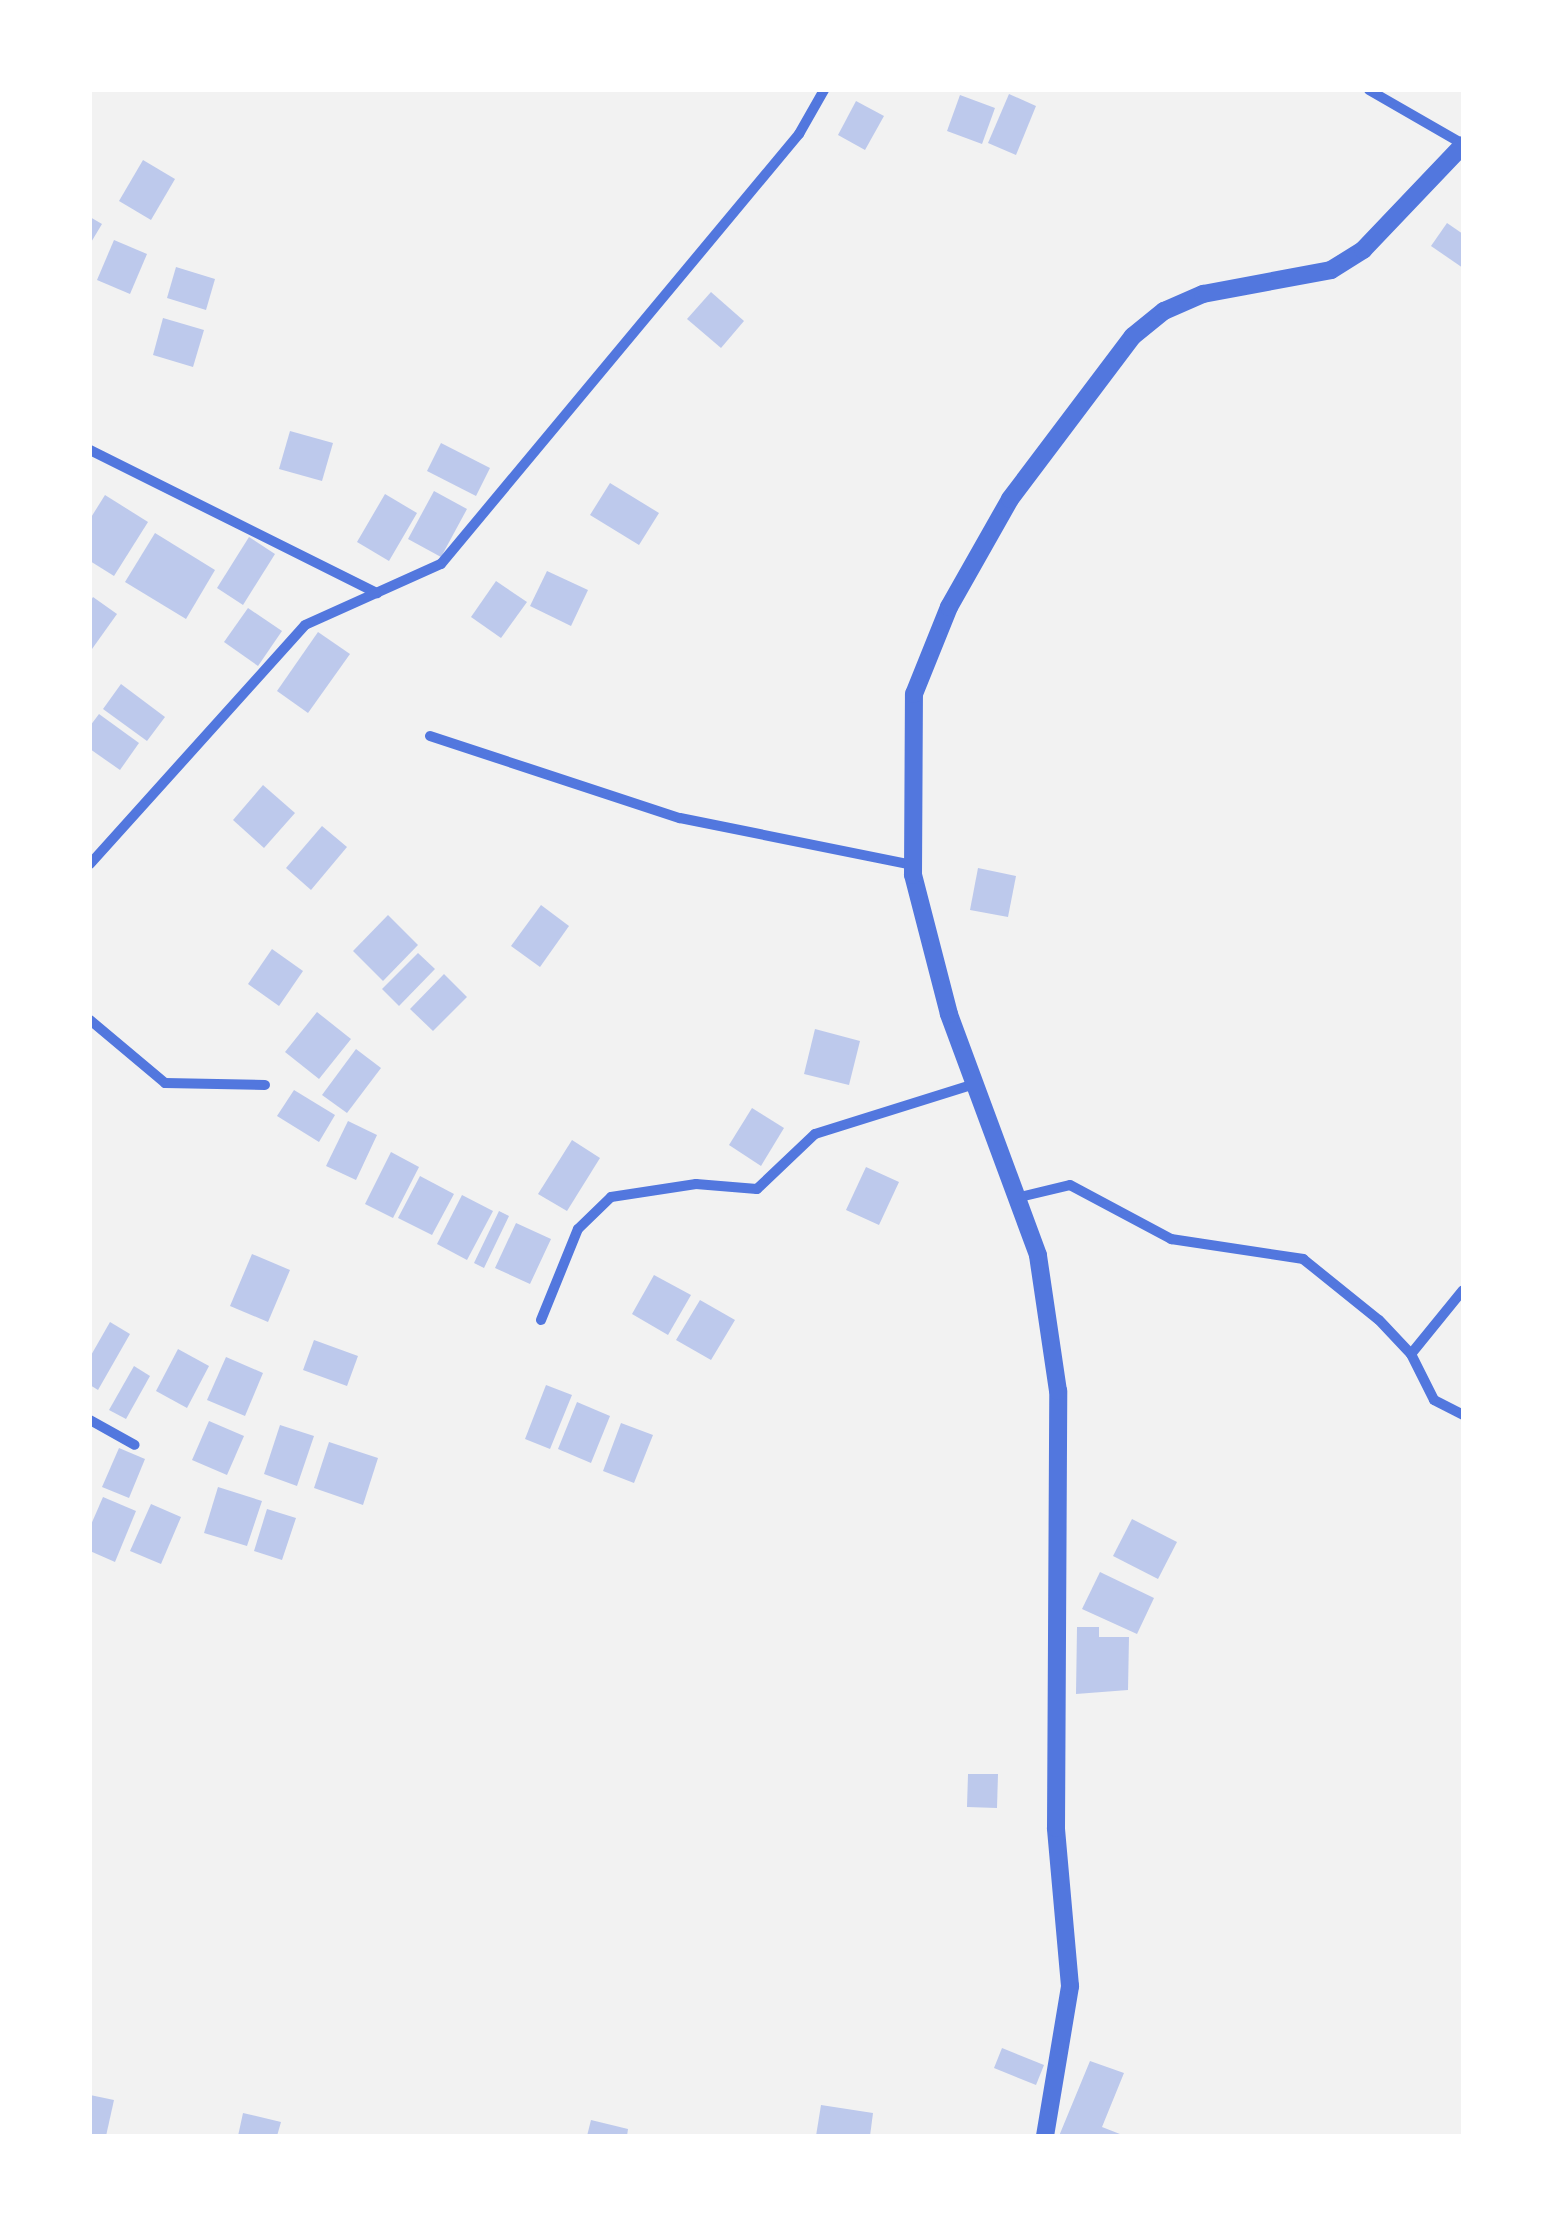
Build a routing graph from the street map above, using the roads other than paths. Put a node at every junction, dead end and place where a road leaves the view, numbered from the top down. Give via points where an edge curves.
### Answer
1 (824, 90) edge
2 (1369, 90) edge
3 (1463, 144) edge
4 (90, 450) edge
5 (377, 593) junction
6 (430, 736) dead end
7 (90, 864) edge
8 (912, 865) junction
9 (90, 1020) edge
10 (975, 1084) junction
11 (264, 1085) dead end
12 (1020, 1197) junction
13 (1463, 1290) edge
14 (540, 1320) dead end
15 (1410, 1354) junction
16 (1463, 1415) edge
17 (90, 1420) edge
18 (135, 1446) dead end
19 (1045, 2136) edge

1 - 5 street via 799,134 440,564
2 - 3 street
3 - 8 street via 1364,250 1308,278 1204,294 1164,311 1097,380 1010,499 926,662 914,694
4 - 5 street
5 - 7 street via 305,625
6 - 8 street via 680,818
8 - 10 street via 930,952
9 - 11 street via 165,1083
10 - 12 street
10 - 14 street via 816,1134 757,1189 696,1184 610,1197 578,1229
12 - 15 street via 1070,1185 1171,1239 1303,1259 1380,1320
12 - 19 street via 1038,1255 1058,1391 1056,1828 1070,1986
13 - 15 street
15 - 16 street via 1434,1400
17 - 18 street

